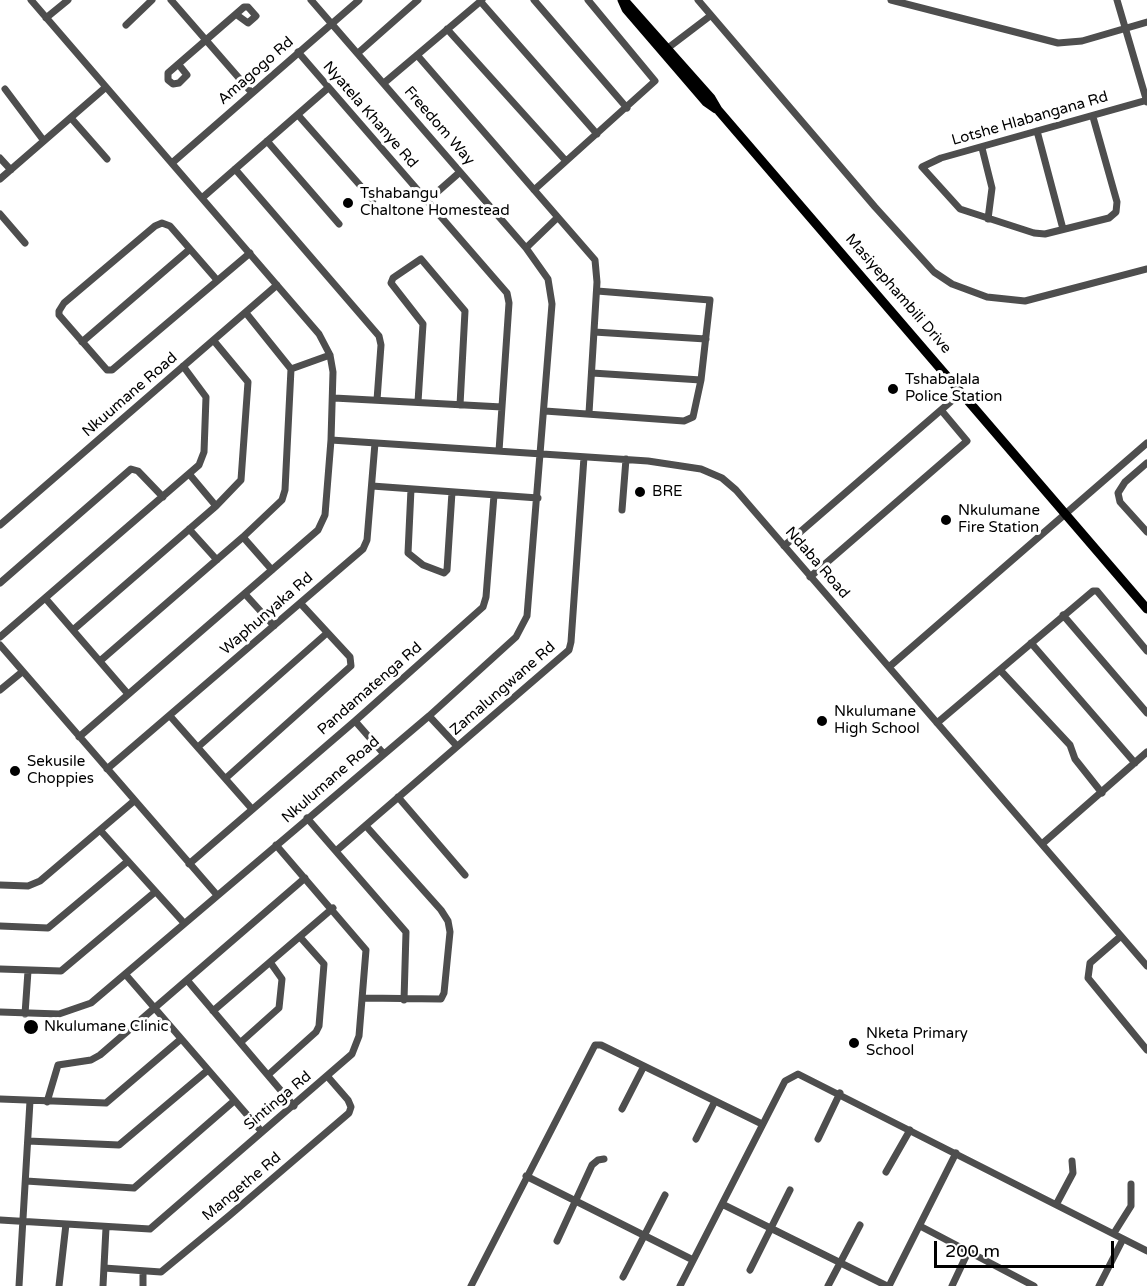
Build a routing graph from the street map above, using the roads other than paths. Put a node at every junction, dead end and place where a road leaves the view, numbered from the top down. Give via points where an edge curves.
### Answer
1 (31, 0) edge
2 (68, 0) edge
3 (152, 0) edge
4 (171, 0) edge
5 (311, 0) edge
6 (359, 0) edge
7 (418, 0) edge
8 (534, 0) edge
9 (588, 0) edge
10 (623, 0) edge
11 (698, 0) edge
12 (891, 0) edge
13 (1118, 0) edge
14 (481, 1) edge
15 (237, 15) dead end
16 (710, 16) junction
17 (46, 18) junction
18 (1147, 22) edge
19 (332, 24) junction
20 (126, 25) dead end
21 (1126, 28) junction
22 (447, 29) junction
23 (206, 41) junction
24 (665, 50) junction
25 (298, 52) junction
26 (358, 53) junction
27 (417, 55) junction
28 (180, 65) dead end
29 (384, 83) junction
30 (105, 87) junction
31 (328, 88) junction
32 (5, 89) dead end
33 (252, 93) junction
34 (1147, 101) edge
35 (627, 108) junction
36 (298, 114) junction
37 (1093, 117) junction
38 (71, 118) junction
39 (1037, 131) junction
40 (597, 134) junction
41 (44, 141) junction
42 (267, 141) junction
43 (982, 148) junction
44 (0, 158) edge
45 (107, 159) dead end
46 (566, 161) junction
47 (171, 163) junction
48 (235, 169) junction
49 (11, 170) junction
50 (460, 172) junction
51 (0, 179) edge
52 (534, 190) junction
53 (202, 198) junction
54 (373, 200) dead end
55 (427, 201) junction
56 (0, 214) edge
57 (557, 218) junction
58 (988, 219) junction
59 (339, 224) dead end
60 (1063, 230) junction
61 (25, 243) dead end
62 (526, 248) junction
63 (190, 249) junction
64 (250, 253) junction
65 (1147, 269) edge
66 (217, 280) junction
67 (277, 285) junction
68 (597, 291) junction
69 (246, 313) junction
70 (594, 332) junction
71 (706, 339) junction
72 (214, 340) junction
73 (82, 342) junction
74 (330, 355) junction
75 (183, 366) junction
76 (291, 369) junction
77 (592, 374) junction
78 (701, 380) junction
79 (962, 392) junction
80 (334, 398) junction
81 (377, 400) junction
82 (418, 402) junction
83 (460, 405) junction
84 (502, 407) junction
85 (941, 410) junction
86 (545, 411) junction
87 (589, 413) junction
88 (331, 440) junction
89 (375, 443) junction
90 (1147, 443) edge
91 (499, 451) junction
92 (541, 454) junction
93 (584, 457) junction
94 (626, 459) junction
95 (1147, 463) edge
96 (190, 475) junction
97 (372, 486) junction
98 (411, 489) junction
99 (452, 492) junction
100 (494, 495) junction
101 (163, 497) junction
102 (538, 498) junction
103 (216, 506) junction
104 (622, 510) dead end
105 (1065, 514) junction
106 (0, 525) edge
107 (189, 529) junction
108 (1147, 532) edge
109 (243, 537) junction
110 (784, 546) junction
111 (217, 560) junction
112 (272, 570) junction
113 (810, 577) junction
114 (0, 583) edge
115 (244, 594) junction
116 (46, 599) junction
117 (301, 604) junction
118 (1147, 609) edge
119 (1063, 615) junction
120 (274, 626) junction
121 (74, 630) junction
122 (327, 633) junction
123 (0, 637) edge
124 (1031, 643) junction
125 (0, 645) edge
126 (1147, 651) edge
127 (100, 661) junction
128 (889, 667) junction
129 (1000, 670) junction
130 (22, 672) junction
131 (0, 690) edge
132 (128, 694) junction
133 (1147, 713) edge
134 (170, 716) junction
135 (429, 716) junction
136 (355, 721) junction
137 (938, 723) junction
138 (79, 737) junction
139 (457, 746) junction
140 (198, 747) junction
141 (1147, 752) edge
142 (383, 753) junction
143 (1135, 763) junction
144 (106, 769) junction
145 (226, 778) junction
146 (1102, 793) junction
147 (398, 797) junction
148 (134, 801) junction
149 (252, 808) junction
150 (307, 818) junction
151 (366, 826) junction
152 (100, 830) junction
153 (1042, 844) junction
154 (276, 845) junction
155 (336, 851) junction
156 (128, 861) junction
157 (189, 864) junction
158 (465, 875) dead end
159 (305, 878) junction
160 (0, 885) edge
161 (155, 892) junction
162 (217, 895) junction
163 (333, 908) junction
164 (184, 923) junction
165 (0, 926) edge
166 (1121, 936) junction
167 (300, 937) junction
168 (270, 963) junction
169 (1147, 966) edge
170 (0, 969) edge
171 (28, 971) junction
172 (126, 975) junction
173 (187, 980) junction
174 (363, 998) junction
175 (404, 999) junction
176 (154, 1007) junction
177 (213, 1011) junction
178 (0, 1012) edge
179 (25, 1014) junction
180 (181, 1039) junction
181 (241, 1042) junction
182 (1147, 1050) edge
183 (644, 1066) junction
184 (208, 1070) junction
185 (268, 1075) junction
186 (328, 1077) junction
187 (840, 1093) junction
188 (0, 1099) edge
189 (30, 1101) junction
190 (234, 1101) junction
191 (715, 1101) junction
192 (47, 1102) junction
193 (294, 1106) junction
194 (622, 1109) dead end
195 (762, 1124) junction
196 (910, 1130) junction
197 (262, 1132) junction
198 (696, 1139) dead end
199 (818, 1139) dead end
200 (28, 1141) junction
201 (956, 1154) junction
202 (604, 1159) dead end
203 (1072, 1161) dead end
204 (886, 1172) dead end
205 (526, 1176) junction
206 (26, 1181) junction
207 (1131, 1184) dead end
208 (790, 1190) dead end
209 (665, 1195) dead end
210 (575, 1201) junction
211 (1057, 1203) junction
212 (722, 1204) junction
213 (0, 1220) edge
214 (22, 1222) junction
215 (66, 1224) junction
216 (860, 1225) dead end
217 (920, 1226) junction
218 (106, 1228) junction
219 (770, 1230) junction
220 (1114, 1233) junction
221 (645, 1236) junction
222 (1124, 1239) junction
223 (556, 1241) dead end
224 (1147, 1251) edge
225 (968, 1252) junction
226 (693, 1260) junction
227 (840, 1265) junction
228 (104, 1268) junction
229 (750, 1270) dead end
230 (144, 1272) junction
231 (623, 1277) dead end
232 (19, 1286) edge
233 (59, 1286) edge
234 (103, 1286) edge
235 (143, 1286) edge
236 (471, 1286) edge
237 (680, 1286) edge
238 (828, 1286) edge
239 (887, 1286) edge
240 (952, 1286) edge
241 (1034, 1286) edge
242 (1099, 1286) edge

1 - 17 street
2 - 17 street
3 - 20 street
4 - 23 street
5 - 19 street, Freedom Way
6 - 19 street, Amagogo Rd
7 - 26 street
8 - 35 street
9 - 35 street via 655,78
10 - 24 main road, Masiyephambili Drive via 626,9
11 - 16 street
12 - 21 street via 1058,43 1082,41
13 - 21 street
14 - 22 street
14 - 40 street
15 - 23 street
16 - 24 street
16 - 65 street via 926,264 951,284 987,297 1024,301
17 - 30 street
18 - 21 street
19 - 25 street, Amagogo Rd
19 - 26 street, Freedom Way
21 - 34 street
22 - 27 street
22 - 46 street
23 - 28 street
23 - 33 street
24 - 79 main road, Masiyephambili Drive via 706,102 718,110
25 - 31 street, Nyatela Khanye Rd
25 - 33 street, Amagogo Rd
26 - 29 street, Freedom Way
27 - 29 street
27 - 52 street
29 - 50 street, Freedom Way
30 - 38 street
30 - 47 street
31 - 36 street
31 - 55 street, Nyatela Khanye Rd
32 - 41 street
33 - 47 street, Amagogo Rd
34 - 37 street, Lotshe Hlabangana Rd
35 - 40 street
36 - 42 street
36 - 54 street
37 - 39 street, Lotshe Hlabangana Rd
37 - 60 street via 1117,208 1109,218
38 - 41 street
38 - 45 street
39 - 43 street, Lotshe Hlabangana Rd
39 - 60 street
40 - 46 street
41 - 49 street
42 - 48 street
42 - 59 street
43 - 58 street via 992,189
43 - 58 street, Lotshe Hlabangana Rd via 922,167 960,209
44 - 49 street
46 - 52 street
47 - 53 street
48 - 53 street
48 - 81 street via 379,336
49 - 51 street
50 - 55 street
50 - 62 street, Freedom Way
52 - 57 street
53 - 64 street
55 - 84 street, Nyatela Khanye Rd via 507,293
56 - 61 street
57 - 62 street
57 - 68 street via 595,260
58 - 60 street via 1040,234
62 - 86 street, Freedom Way via 545,272 552,295
63 - 66 street
63 - 73 street
63 - 73 street via 170,226 159,224 64,303 59,315
64 - 66 street
64 - 67 street
66 - 73 street via 112,370
67 - 69 street, Nkuumane Road
67 - 74 street via 319,334
68 - 70 street
68 - 71 street via 708,299 711,303
69 - 72 street, Nkuumane Road
69 - 76 street
70 - 71 street
70 - 77 street
71 - 78 street
72 - 75 street, Nkuumane Road
72 - 103 street via 248,385 241,480
74 - 76 street
74 - 80 street
75 - 96 street via 206,400 204,452
75 - 106 street, Nkuumane Road
76 - 109 street via 283,495 275,509
77 - 78 street
77 - 87 street
78 - 87 street via 693,417 688,420
79 - 85 street
79 - 105 main road, Masiyephambili Drive
80 - 81 street
80 - 88 street
81 - 82 street
82 - 83 street
82 - 83 street via 423,324 391,283 421,259 465,311
83 - 84 street
84 - 91 street, Nyatela Khanye Rd
85 - 110 street
85 - 113 street via 967,441
86 - 87 street
86 - 92 street, Freedom Way
88 - 89 street, Ndaba Road
88 - 112 street via 321,525
89 - 91 street, Ndaba Road
89 - 97 street, Waphunyaka Rd
90 - 105 street
91 - 92 street, Ndaba Road
92 - 93 street, Ndaba Road
92 - 102 street, Nkulumane Road
93 - 94 street, Ndaba Road
93 - 139 street, Zamalungwane Rd via 570,647
94 - 104 street
94 - 110 street, Ndaba Road via 686,465 713,473 736,490
95 - 108 street via 1121,485 1118,493 1120,502
96 - 101 street
96 - 103 street
97 - 98 street
97 - 117 street, Waphunyaka Rd via 365,546
98 - 99 street
98 - 99 street via 408,553 423,565 444,573
99 - 100 street
100 - 102 street
100 - 136 street, Pandamatenga Rd via 483,607
101 - 114 street via 132,469
101 - 116 street
102 - 135 street, Nkulumane Road via 525,624 516,637
103 - 107 street
105 - 118 main road, Masiyephambili Drive
105 - 128 street
107 - 111 street
107 - 121 street
109 - 111 street
109 - 112 street
110 - 113 street, Ndaba Road
111 - 127 street
112 - 115 street
113 - 128 street, Ndaba Road
115 - 120 street
115 - 132 street
116 - 121 street
116 - 123 street
117 - 120 street, Waphunyaka Rd
117 - 122 street
119 - 124 street
119 - 126 street via 1090,592 1097,591
119 - 133 street
120 - 134 street, Waphunyaka Rd
121 - 127 street
122 - 140 street
122 - 145 street via 350,657 349,669
124 - 129 street
124 - 143 street
125 - 130 street
127 - 132 street
128 - 137 street, Ndaba Road
129 - 137 street
129 - 146 street via 1070,745 1075,759
130 - 131 street
130 - 138 street
132 - 138 street
134 - 140 street
134 - 144 street, Waphunyaka Rd
135 - 139 street
135 - 142 street, Nkulumane Road
136 - 142 street
136 - 149 street, Pandamatenga Rd
137 - 153 street, Ndaba Road
138 - 144 street
139 - 147 street, Zamalungwane Rd
140 - 145 street
141 - 143 street
142 - 150 street, Nkulumane Road
143 - 146 street
144 - 148 street
145 - 149 street
146 - 153 street
147 - 151 street, Zamalungwane Rd
147 - 158 street
148 - 152 street
148 - 157 street
149 - 157 street, Pandamatenga Rd
150 - 154 street, Nkulumane Road
150 - 155 street
151 - 155 street, Zamalungwane Rd
151 - 175 street via 435,903 449,925 443,997 435,1001
152 - 156 street
152 - 160 street via 34,885
153 - 166 street, Ndaba Road
154 - 159 street, Sintinga Rd
154 - 162 street, Nkulumane Road
155 - 175 street via 406,933
156 - 161 street
156 - 165 street via 48,928
157 - 162 street
159 - 163 street, Sintinga Rd
159 - 173 street
161 - 164 street
161 - 171 street via 66,968 56,972
162 - 164 street, Nkulumane Road
163 - 167 street
163 - 174 street, Sintinga Rd via 366,950
164 - 172 street, Nkulumane Road
166 - 169 street, Ndaba Road
166 - 182 street via 1090,963 1088,978
167 - 168 street
167 - 185 street via 324,964 319,1026
168 - 177 street
168 - 181 street via 282,979 279,1008
170 - 171 street
171 - 179 street
172 - 176 street
172 - 179 street, Nkulumane Road via 91,1003 75,1010
173 - 176 street
173 - 177 street
174 - 175 street
174 - 186 street, Sintinga Rd via 356,1048
176 - 180 street
176 - 192 street via 95,1058 58,1065
177 - 181 street
178 - 179 street, Nkulumane Road
180 - 184 street
180 - 192 street via 105,1103
181 - 185 street
183 - 191 street
183 - 194 street
183 - 205 street via 601,1045 593,1047
184 - 190 street
184 - 200 street via 119,1145
185 - 193 street
186 - 193 street, Sintinga Rd
186 - 230 street, Mangethe Rd via 348,1100 349,1113 165,1270
187 - 195 street via 802,1074 792,1074
187 - 196 street
187 - 199 street
188 - 189 street
189 - 192 street
189 - 200 street
190 - 197 street
190 - 206 street via 134,1188
191 - 195 street
191 - 198 street
193 - 197 street, Sintinga Rd
195 - 212 street
196 - 201 street
196 - 204 street
197 - 218 street, Sintinga Rd via 150,1229
200 - 206 street
201 - 211 street
201 - 217 street
202 - 210 street via 592,1165
203 - 211 street via 1073,1173
205 - 210 street
205 - 236 street
206 - 214 street
207 - 220 street via 1131,1206
208 - 219 street
209 - 221 street
210 - 221 street
210 - 223 street
211 - 220 street
212 - 219 street
212 - 226 street
213 - 214 street, Sintinga Rd
214 - 215 street, Sintinga Rd
214 - 232 street
215 - 218 street, Sintinga Rd
215 - 233 street
216 - 227 street
217 - 225 street
217 - 239 street
218 - 228 street
219 - 227 street
219 - 229 street
220 - 222 street
221 - 226 street
221 - 231 street
222 - 224 street
222 - 242 street
225 - 240 street
225 - 241 street
226 - 237 street
227 - 238 street
227 - 239 street
228 - 230 street, Mangethe Rd
228 - 234 street
230 - 235 street

